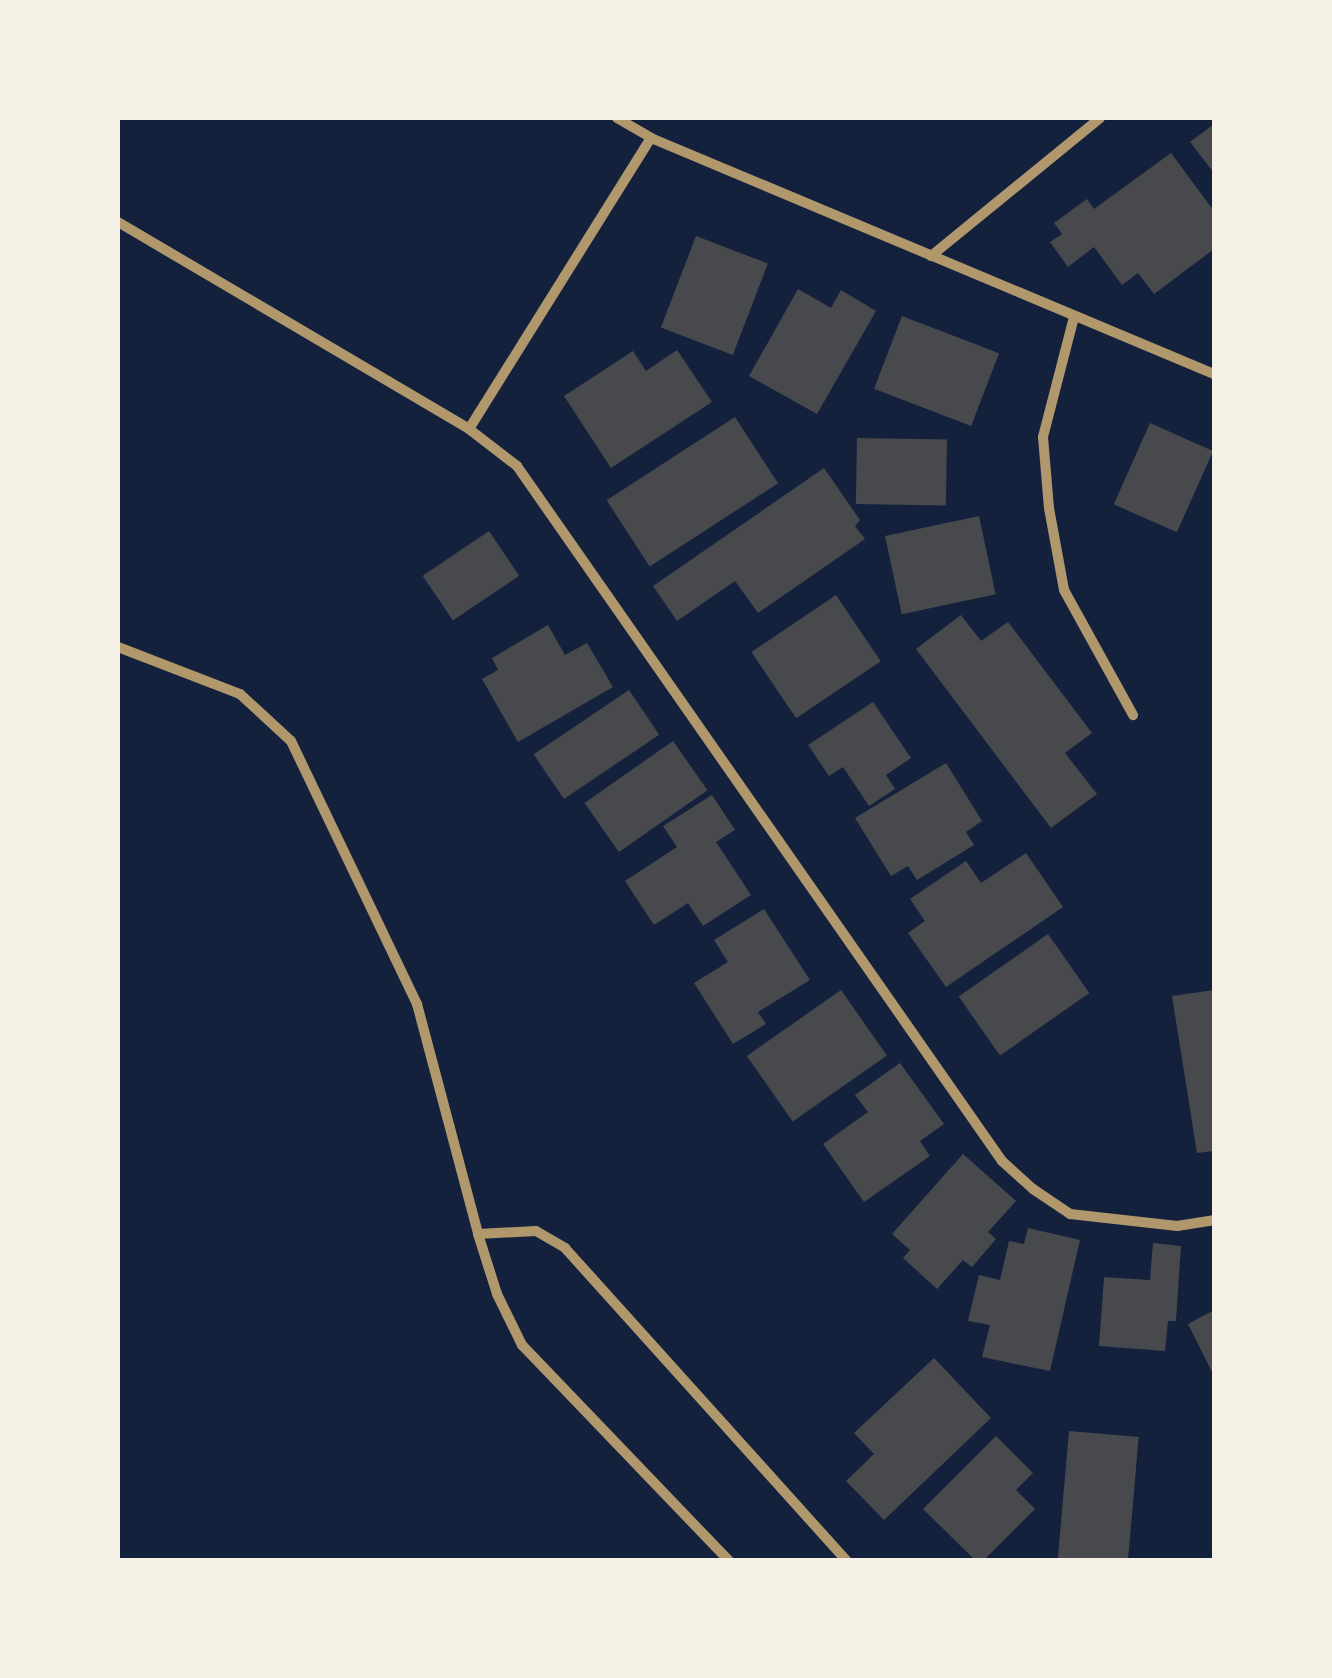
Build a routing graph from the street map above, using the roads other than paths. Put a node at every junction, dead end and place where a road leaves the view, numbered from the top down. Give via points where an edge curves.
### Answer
1 (616, 118) edge
2 (1100, 118) edge
3 (651, 138) junction
4 (118, 222) edge
5 (931, 256) junction
6 (1074, 317) junction
7 (1214, 374) edge
8 (469, 430) junction
9 (118, 647) edge
10 (1133, 715) dead end
11 (1214, 1220) edge
12 (478, 1234) junction
13 (728, 1560) edge
14 (846, 1560) edge

1 - 3 street
2 - 5 street
3 - 5 street
3 - 8 street
4 - 8 street
5 - 6 street
6 - 7 street
6 - 10 street via 1043,437 1048,508 1064,590
8 - 11 street via 517,466 1002,1161 1070,1214 1177,1226
9 - 12 street via 240,694 291,740 417,1004
12 - 13 street via 522,1346
12 - 14 street via 536,1231 565,1248

